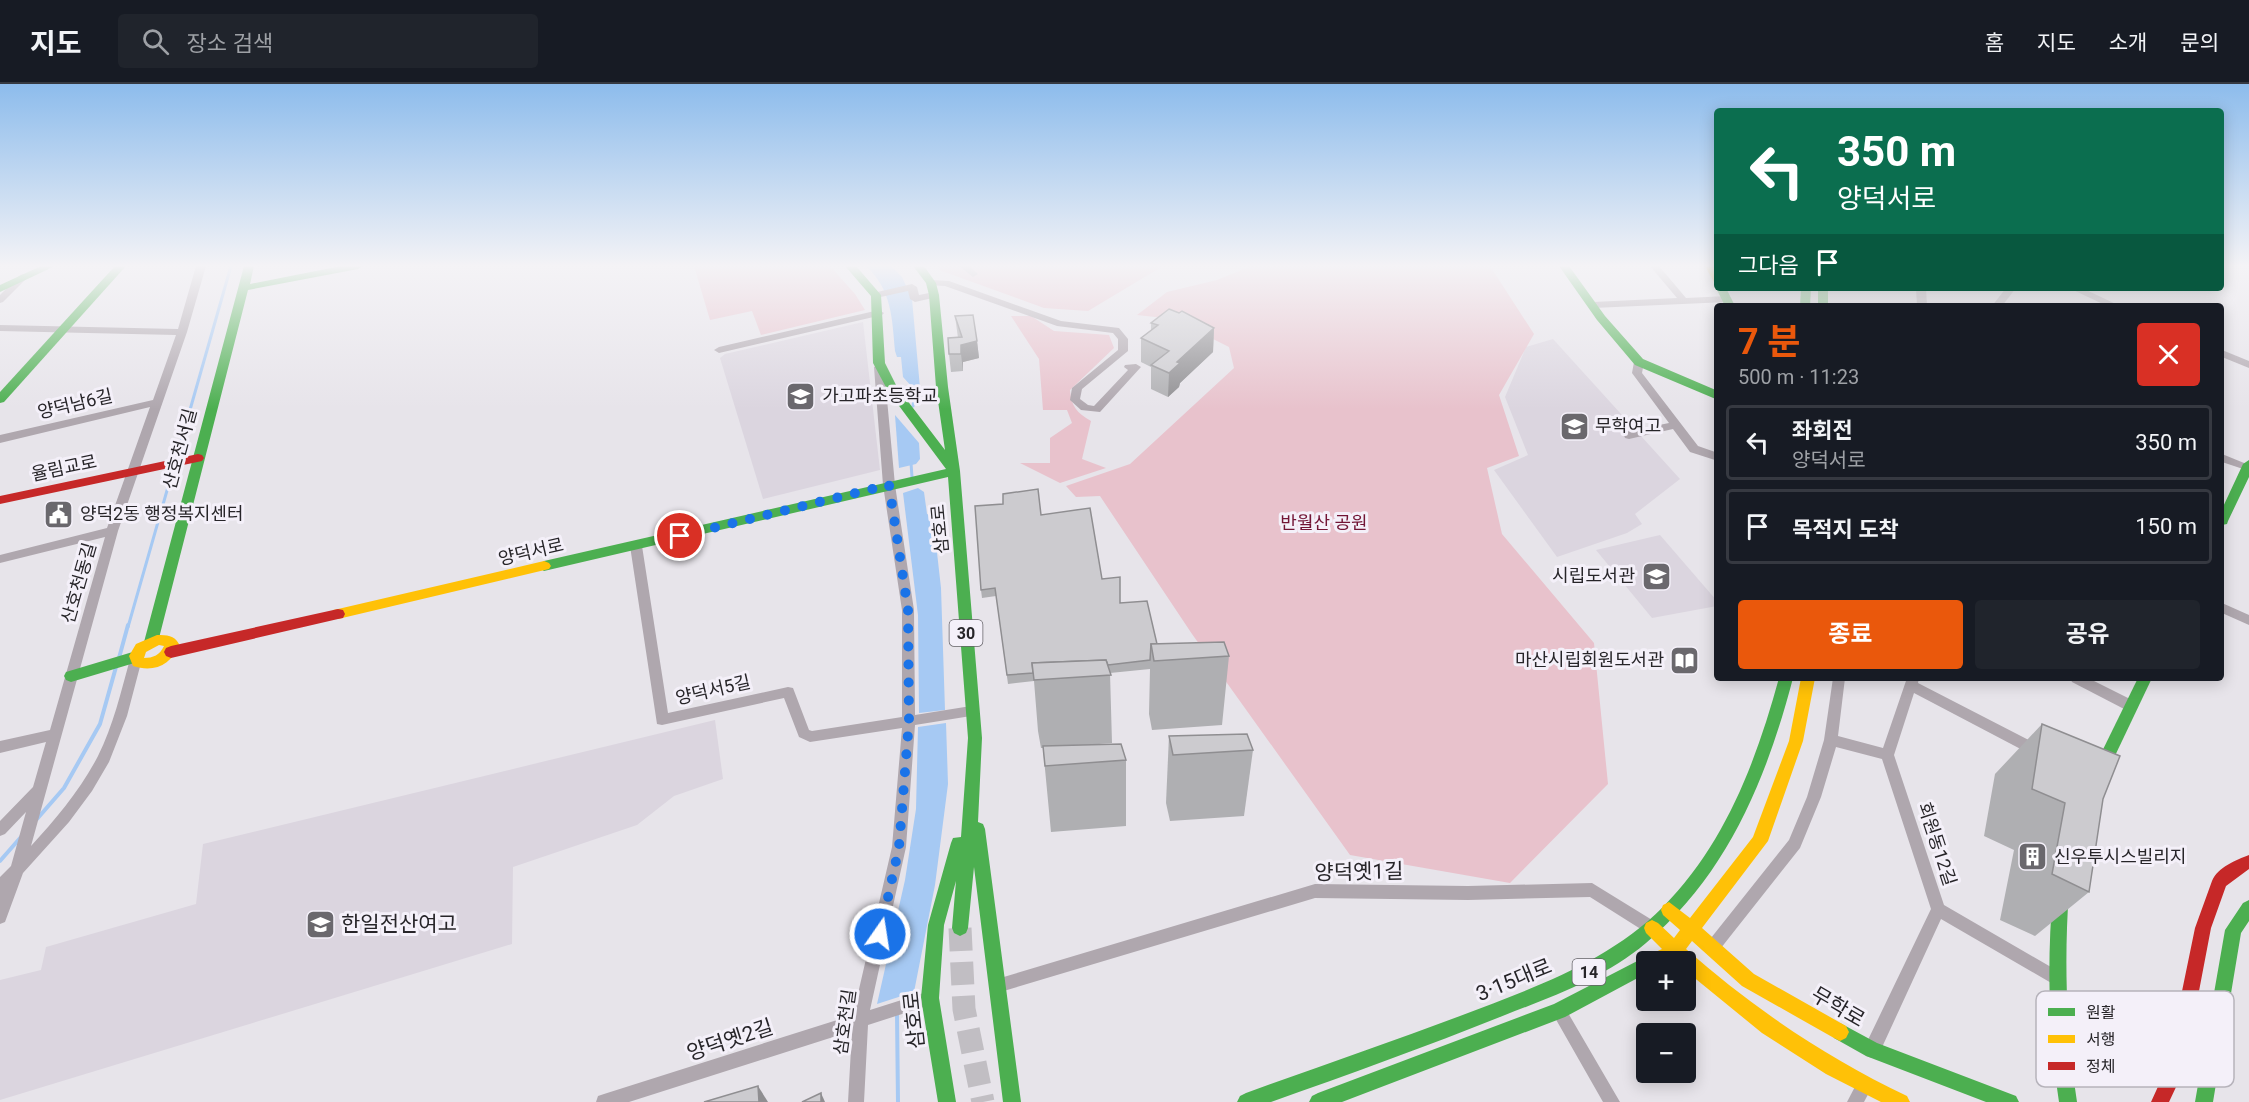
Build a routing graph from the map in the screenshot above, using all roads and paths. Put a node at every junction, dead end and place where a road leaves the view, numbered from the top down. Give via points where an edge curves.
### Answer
1 (879, 313) edge
2 (78, 314) edge
3 (187, 314) edge
4 (237, 314) edge
5 (877, 314) edge
6 (935, 314) edge
7 (1031, 314) edge
8 (1600, 314) edge
9 (0, 328) edge
10 (63, 330) junction
11 (182, 332) junction
12 (719, 350) dead end
13 (2224, 354) edge
14 (1639, 362) junction
15 (879, 363) junction
16 (2249, 365) edge
17 (1129, 367) dead end
18 (892, 387) junction
19 (942, 387) junction
20 (1714, 394) edge
21 (0, 399) edge
22 (157, 402) junction
23 (1674, 425) junction
24 (1629, 435) dead end
25 (0, 439) edge
26 (1714, 456) edge
27 (198, 458) junction
28 (2224, 459) edge
29 (2248, 466) edge
30 (135, 471) junction
31 (954, 471) junction
32 (893, 484) junction
33 (0, 500) edge
34 (2224, 517) edge
35 (112, 531) junction
36 (636, 546) junction
37 (0, 559) edge
38 (2224, 609) edge
39 (2249, 621) edge
40 (151, 642) junction
41 (171, 652) junction
42 (133, 659) junction
43 (74, 675) junction
44 (1785, 681) edge
45 (1807, 681) edge
46 (1839, 681) edge
47 (2082, 681) edge
48 (2144, 681) edge
49 (1912, 682) edge
50 (2131, 706) junction
51 (971, 711) junction
52 (912, 720) junction
53 (55, 734) junction
54 (1831, 740) junction
55 (0, 747) edge
56 (1887, 755) junction
57 (2054, 760) edge
58 (2090, 783) edge
59 (973, 794) junction
60 (37, 796) junction
61 (0, 830) edge
62 (2249, 862) edge
63 (18, 864) junction
64 (2062, 881) edge
65 (0, 887) edge
66 (2249, 908) edge
67 (1938, 909) junction
68 (1670, 910) junction
69 (0, 916) edge
70 (960, 928) tunnel mouth
71 (1652, 928) junction
72 (1692, 929) junction
73 (1712, 948) junction
74 (1674, 951) joint
75 (1636, 970) edge
76 (1696, 971) edge
77 (2058, 979) junction
78 (997, 986) junction
79 (2058, 991) edge
80 (2191, 991) edge
81 (2223, 991) edge
82 (924, 1000) junction
83 (1559, 1011) junction
84 (865, 1019) junction
85 (1872, 1050) junction
86 (1865, 1085) junction
87 (2066, 1087) edge
88 (2167, 1087) edge
89 (2207, 1087) edge
90 (604, 1102) edge
91 (856, 1102) edge
92 (947, 1102) edge
93 (1012, 1102) edge
94 (1246, 1102) edge
95 (1318, 1102) edge
96 (1612, 1102) edge
97 (1855, 1102) edge
98 (1901, 1102) edge
99 (2010, 1102) edge
100 (2068, 1102) edge
101 (2160, 1102) edge
102 (2204, 1102) edge

1 - 15 main road
2 - 10 main road
3 - 11 street, 산호천동길
4 - 27 main road, 산호천서길
5 - 12 street
6 - 19 main road, 삼호로
7 - 17 street via 1060,324 1116,330 1123,339 1123,351 1077,388 1075,400 1085,408 1096,410 1136,368
8 - 14 main road
9 - 10 street
10 - 11 street
10 - 21 main road
11 - 22 street, 산호천동길
13 - 16 street
14 - 20 main road
14 - 23 street via 1637,373
15 - 18 main road
15 - 32 street, 삼호천길
18 - 19 main road via 911,403 928,407 940,398
18 - 31 main road
19 - 31 main road, 삼호로
22 - 25 street, 양덕남6길
22 - 30 street, 산호천동길
23 - 24 street
23 - 26 street via 1694,449
27 - 30 main road, 율림교로
27 - 40 main road, 산호천서길
28 - 29 street
29 - 34 main road
30 - 33 main road, 율림교로
30 - 35 street, 산호천동길
31 - 32 main road, 양덕서로
31 - 51 main road, 삼호로 / 30
32 - 36 main road, 양덕서로
32 - 52 street, 삼호천길 via 908,610
35 - 37 street
35 - 43 street, 산호천동길
36 - 41 main road, 양덕서로
36 - 52 street, 양덕서5길 via 662,720 788,692 804,733 810,737
38 - 39 street
40 - 41 main road via 170,641
40 - 42 main road
41 - 42 main road, 양덕서로 via 152,664
42 - 43 main road, 양덕서로
42 - 63 street via 118,725 97,771 65,816
43 - 53 street, 산호천동길
44 - 68 main road, 3·15대로 / 14 via 1774,732 1734,828 1703,873
45 - 72 main road via 1796,741 1760,841
46 - 54 street
47 - 50 street
48 - 50 main road
49 - 56 street
49 - 57 street
50 - 58 main road
51 - 52 street
51 - 59 main road, 삼호로 / 30 via 975,738
52 - 84 street, 삼호천길 via 899,847
53 - 55 street
53 - 60 street, 산호천동길
54 - 56 street
54 - 73 street via 1795,844
56 - 67 street, 회원동12길
59 - 70 main road, 삼호로
59 - 78 main road, 삼호로
59 - 82 main road, 삼호로 via 936,925
60 - 61 street, 산호천동길
60 - 63 street
62 - 80 main road via 2220,881 2203,928
63 - 65 street
63 - 69 street
64 - 77 main road
66 - 81 main road via 2233,930
67 - 77 street
67 - 85 street, 회원동12길
68 - 71 main road, 3·15대로 / 14
68 - 72 main road, 무학로
71 - 74 main road
71 - 78 street, 양덕옛1길 via 1592,890 1315,891
71 - 94 main road, 3·15대로 / 14 via 1591,971 1472,1020
72 - 73 main road, 무학로
72 - 74 main road
73 - 85 main road, 무학로 via 1748,980
75 - 83 main road, 14
76 - 86 main road via 1778,1035
77 - 79 main road
78 - 93 main road, 삼호로
82 - 84 street, 양덕옛2길
82 - 92 main road, 삼호로
83 - 95 main road, 14
83 - 96 street
84 - 90 street, 양덕옛2길
84 - 91 street, 삼호천길
85 - 99 main road, 무학로
86 - 97 street
86 - 98 main road
87 - 100 main road
88 - 101 main road
89 - 102 main road

